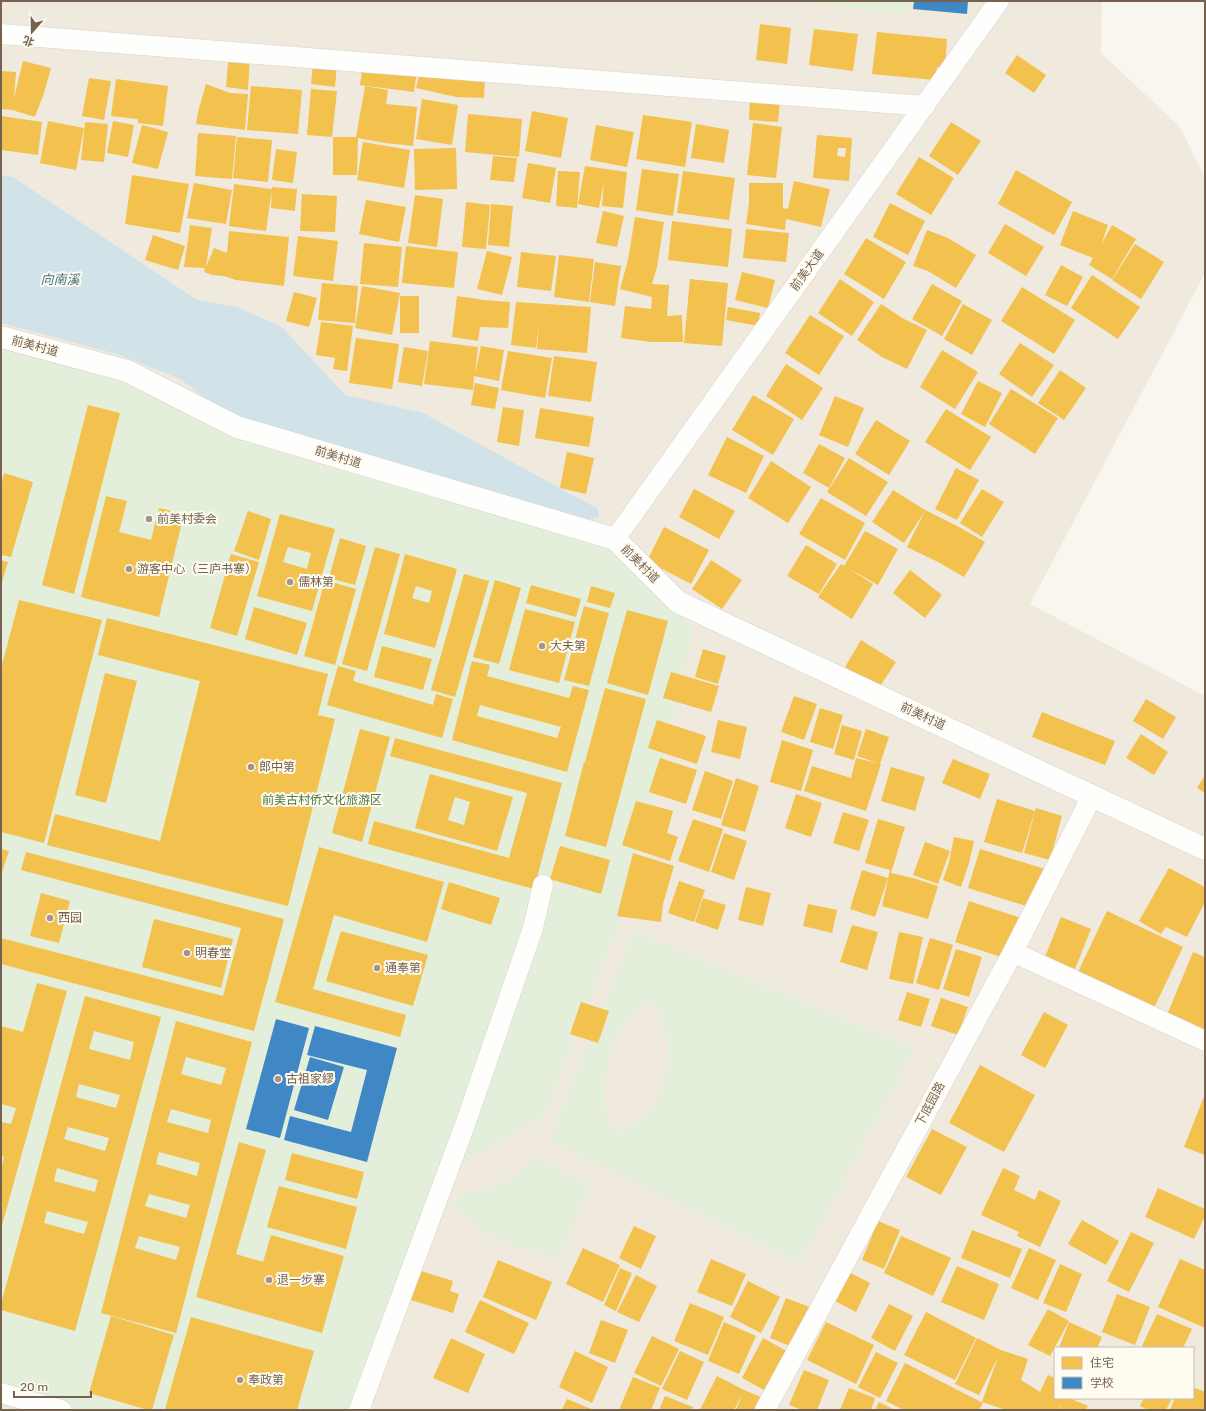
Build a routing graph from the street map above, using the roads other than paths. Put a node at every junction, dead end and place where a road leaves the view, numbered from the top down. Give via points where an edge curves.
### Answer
1 (1000, 1) edge
2 (1, 34) edge
3 (925, 106) junction
4 (1, 337) edge
5 (615, 539) junction
6 (1092, 796) junction
7 (1205, 849) edge
8 (543, 885) dead end
9 (1013, 952) junction
10 (1205, 1040) edge
11 (1, 1393) edge
12 (61, 1410) edge
13 (359, 1410) edge
14 (765, 1410) edge

1 - 3 street, 前美大道
2 - 3 street
3 - 5 street, 前美大道
4 - 5 street, 前美村道 via 127,371 237,426
5 - 6 street, 前美村道 via 678,602
6 - 7 street, 前美村道
6 - 9 street, 下底园路
8 - 13 street via 533,928 466,1122
9 - 10 street
9 - 14 street, 下底园路
11 - 12 street

